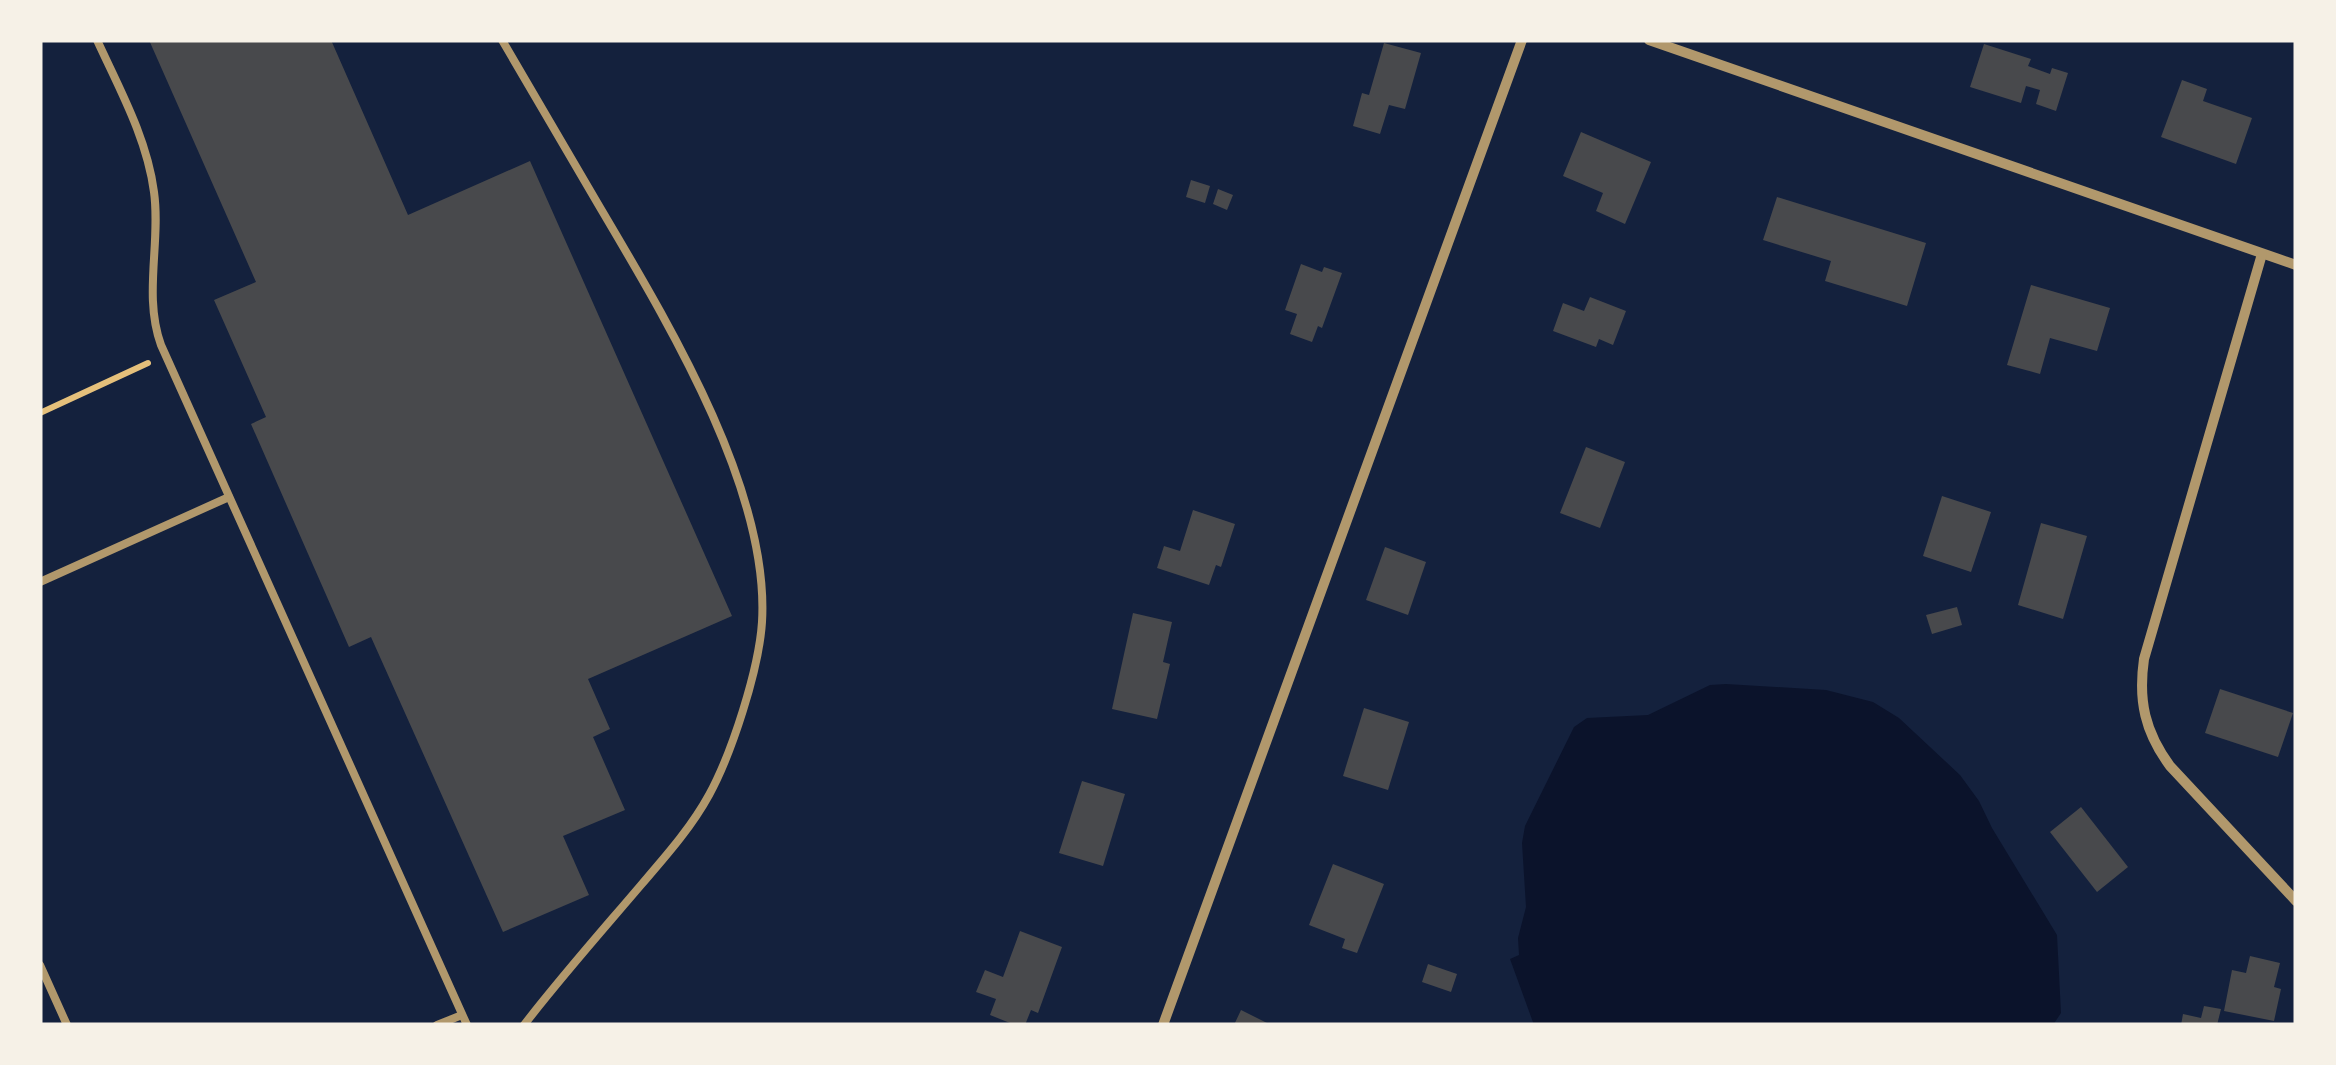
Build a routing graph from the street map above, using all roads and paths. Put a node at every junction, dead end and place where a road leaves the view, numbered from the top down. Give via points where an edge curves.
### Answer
1 (98, 40) edge
2 (502, 40) edge
3 (1522, 40) edge
4 (1649, 40) edge
5 (2262, 254) junction
6 (2296, 265) edge
7 (149, 363) dead end
8 (40, 413) edge
9 (230, 497) junction
10 (40, 582) edge
11 (2296, 901) edge
12 (40, 965) edge
13 (462, 1015) junction
14 (67, 1025) edge
15 (437, 1025) edge
16 (467, 1025) edge
17 (524, 1025) edge
18 (1163, 1025) edge

1 - 9 lane via 150,169 158,336
2 - 17 lane via 639,270 701,394 744,501 762,601 755,664 710,794 681,838
3 - 18 street
4 - 5 street
5 - 6 street
5 - 11 street via 2148,643 2142,705 2170,766
7 - 8 path
9 - 10 lane
9 - 13 lane
12 - 14 lane
13 - 15 lane
13 - 16 lane

